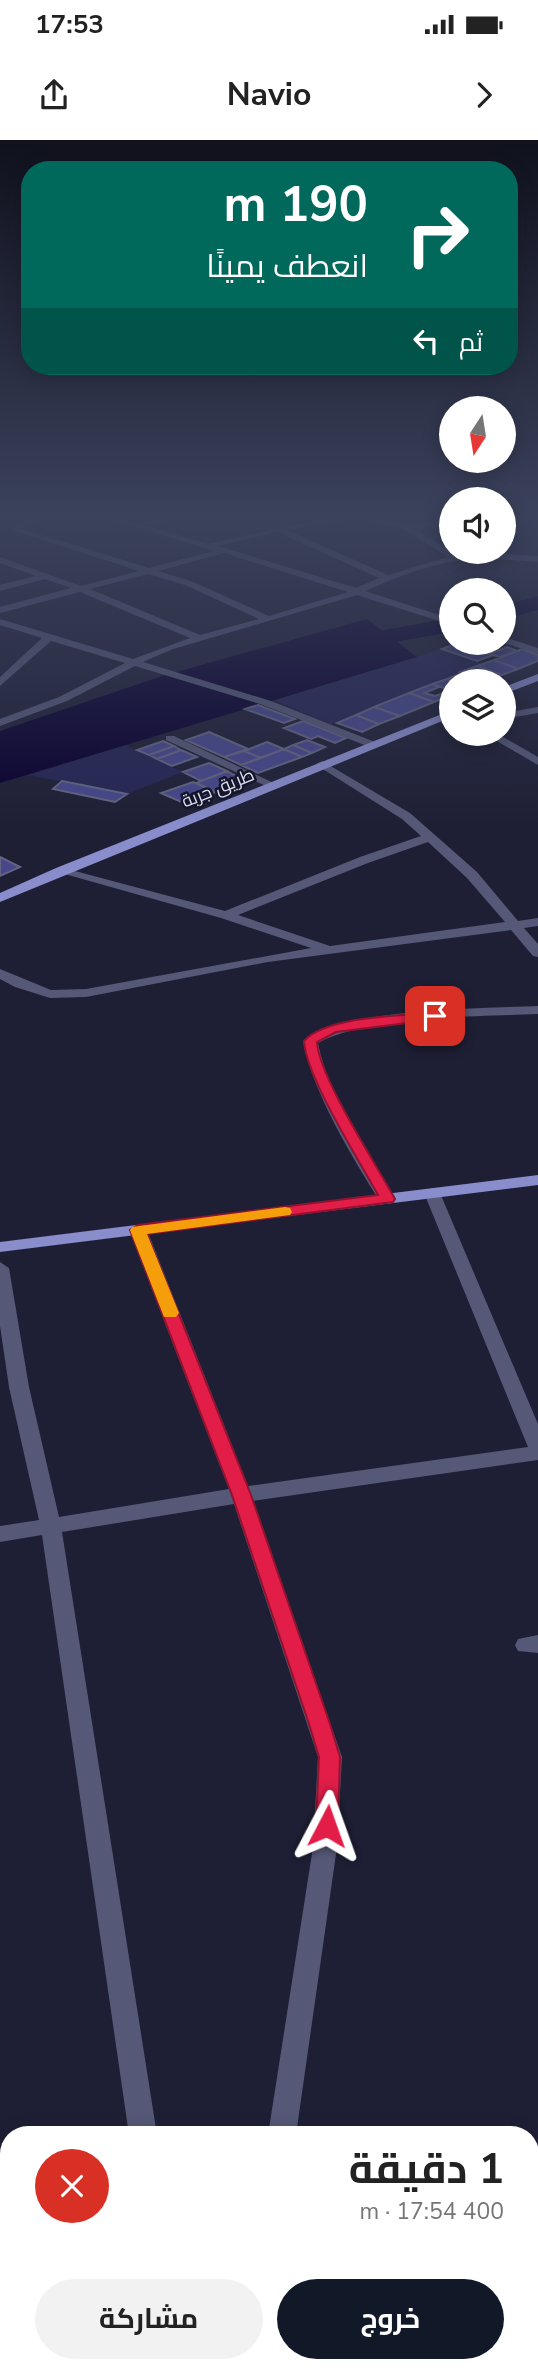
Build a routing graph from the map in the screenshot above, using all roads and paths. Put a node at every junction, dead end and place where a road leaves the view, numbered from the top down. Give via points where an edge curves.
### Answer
1 (153, 619) edge
2 (268, 619) edge
3 (0, 622) edge
4 (49, 637) junction
5 (198, 638) junction
6 (516, 644) edge
7 (538, 651) edge
8 (134, 663) junction
9 (538, 677) edge
10 (0, 683) edge
11 (516, 686) edge
12 (538, 710) edge
13 (516, 714) edge
14 (439, 718) edge
15 (0, 723) edge
16 (170, 738) dead end
17 (371, 744) junction
18 (510, 746) edge
19 (538, 762) edge
20 (322, 764) junction
21 (272, 785) junction
22 (428, 838) junction
23 (60, 872) junction
24 (0, 898) edge
25 (226, 915) junction
26 (538, 922) edge
27 (514, 925) junction
28 (334, 951) junction
29 (538, 953) edge
30 (0, 973) edge
31 (538, 1010) edge
32 (538, 1180) edge
33 (432, 1193) junction
34 (387, 1199) junction
35 (138, 1230) junction
36 (0, 1247) edge
37 (0, 1268) edge
38 (538, 1450) edge
39 (242, 1495) junction
40 (51, 1525) junction
41 (0, 1534) edge
42 (142, 2126) edge
43 (283, 2126) edge

1 - 5 street
2 - 5 street
3 - 4 street
4 - 8 street
4 - 10 street
5 - 8 street
6 - 7 street
8 - 15 street via 63,699
8 - 17 street via 267,703
9 - 11 main road
12 - 13 street
14 - 17 main road, طريق جربة
16 - 21 street
17 - 20 main road, طريق جربة
18 - 19 street
20 - 21 main road, طريق جربة
20 - 22 street via 385,801
21 - 23 main road, طريق جربة
22 - 25 street
22 - 27 street via 472,875
23 - 24 main road, طريق جربة
23 - 25 street
25 - 28 street
26 - 27 street
27 - 28 street
27 - 29 street
28 - 30 street via 209,968 86,993 50,994
31 - 34 street via 369,1023 334,1028 310,1041 327,1088
32 - 33 main road
33 - 34 main road
33 - 38 street
34 - 35 main road
35 - 36 main road
35 - 39 street
37 - 40 street via 19,1387
38 - 39 street
39 - 40 street
39 - 43 street via 330,1757 326,1847
40 - 41 street
40 - 42 street

